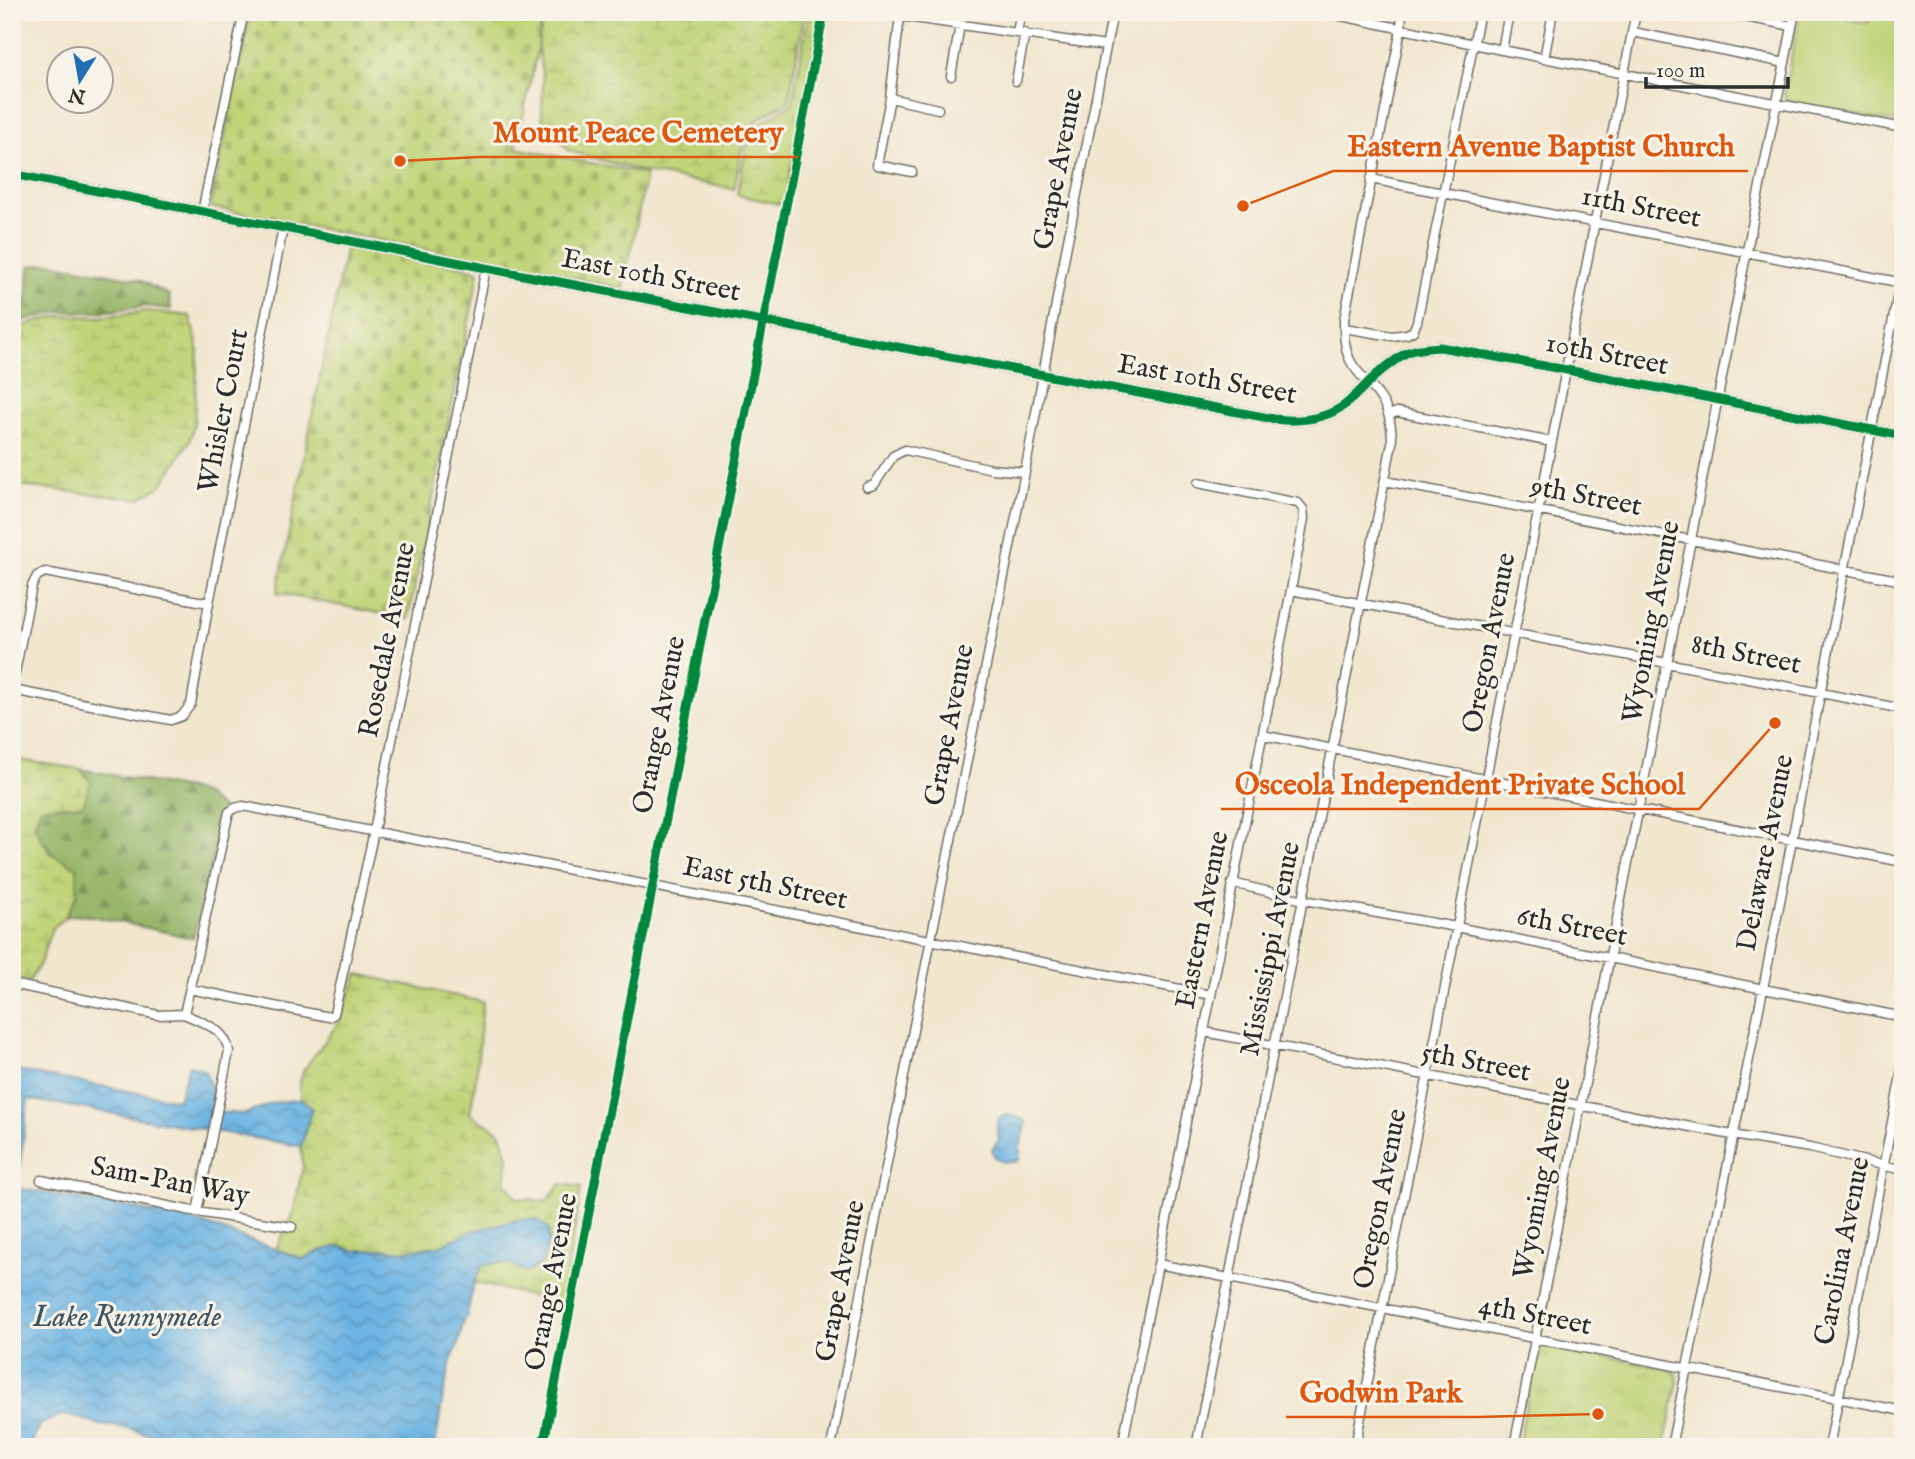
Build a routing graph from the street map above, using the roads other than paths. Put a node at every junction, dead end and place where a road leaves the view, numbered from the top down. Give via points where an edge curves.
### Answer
1 (244, 12) edge
2 (824, 12) edge
3 (953, 12) edge
4 (1021, 12) edge
5 (1113, 12) edge
6 (1323, 12) edge
7 (1402, 12) edge
8 (1480, 12) edge
9 (1509, 12) edge
10 (1553, 12) edge
11 (1636, 12) edge
12 (1719, 12) edge
13 (1795, 12) edge
14 (897, 14) edge
15 (956, 24) junction
16 (1793, 26) junction
17 (1401, 29) junction
18 (1021, 32) junction
19 (1633, 32) junction
20 (1474, 44) junction
21 (1106, 46) junction
22 (1502, 50) junction
23 (1544, 59) junction
24 (1785, 63) junction
25 (1625, 74) junction
26 (951, 76) dead end
27 (1016, 81) dead end
28 (890, 98) junction
29 (1777, 105) junction
30 (938, 109) dead end
31 (1903, 128) edge
32 (912, 172) dead end
33 (12, 174) edge
34 (1371, 178) junction
35 (1443, 193) junction
36 (202, 212) junction
37 (1595, 223) junction
38 (283, 228) junction
39 (1748, 251) junction
40 (486, 268) junction
41 (1903, 268) edge
42 (1901, 282) edge
43 (763, 321) junction
44 (1344, 328) junction
45 (1567, 370) junction
46 (1044, 374) junction
47 (1367, 383) junction
48 (1717, 400) junction
49 (1389, 415) junction
50 (1323, 416) joint
51 (1871, 430) junction
52 (1903, 436) edge
53 (1552, 442) junction
54 (1025, 472) junction
55 (1385, 481) junction
56 (1198, 483) dead end
57 (867, 487) dead end
58 (1539, 512) junction
59 (1691, 540) junction
60 (1844, 569) junction
61 (1903, 581) edge
62 (1291, 590) junction
63 (209, 603) junction
64 (1362, 605) junction
65 (1515, 633) junction
66 (1668, 663) junction
67 (12, 689) edge
68 (1820, 692) junction
69 (1903, 709) edge
70 (1262, 735) junction
71 (1334, 750) junction
72 (1486, 781) junction
73 (1638, 810) junction
74 (373, 831) junction
75 (1791, 841) junction
76 (1903, 863) edge
77 (1232, 883) junction
78 (652, 884) junction
79 (1304, 900) junction
80 (1456, 928) junction
81 (930, 941) junction
82 (1610, 958) junction
83 (12, 984) edge
84 (190, 989) junction
85 (1763, 989) junction
86 (1211, 995) junction
87 (184, 1014) junction
88 (1903, 1017) edge
89 (1205, 1032) junction
90 (1276, 1045) junction
91 (1903, 1065) edge
92 (1428, 1077) junction
93 (1580, 1106) junction
94 (1732, 1135) junction
95 (1883, 1166) junction
96 (1903, 1170) edge
97 (41, 1180) dead end
98 (197, 1212) junction
99 (292, 1227) dead end
100 (1158, 1264) junction
101 (1230, 1278) junction
102 (1382, 1309) junction
103 (1535, 1339) junction
104 (1686, 1368) junction
105 (1838, 1399) junction
106 (1903, 1411) edge
107 (543, 1447) edge
108 (831, 1447) edge
109 (1122, 1447) edge
110 (1196, 1447) edge
111 (1355, 1447) edge
112 (1514, 1447) edge
113 (1671, 1447) edge
114 (1829, 1447) edge

1 - 36 street
2 - 43 street, Orange Avenue
3 - 15 street
4 - 18 street
5 - 21 street, Grape Avenue
6 - 17 street
7 - 17 street
8 - 20 street
9 - 22 street
10 - 23 street
11 - 19 street, Oregon Avenue
12 - 16 street
13 - 16 street, Wyoming Avenue
14 - 15 street
14 - 28 street
15 - 18 street
15 - 26 street
16 - 24 street, Wyoming Avenue
17 - 20 street
17 - 34 street
18 - 21 street
18 - 27 street
19 - 24 street
19 - 25 street, Oregon Avenue
20 - 22 street
20 - 35 street
21 - 46 street, Grape Avenue
22 - 23 street
23 - 25 street
24 - 29 street, Wyoming Avenue
25 - 29 street
25 - 37 street, Oregon Avenue
28 - 30 street
28 - 32 street via 877,165
29 - 31 street
29 - 39 street, Wyoming Avenue
33 - 36 street, East 10th Street
34 - 35 street, 11th Street
34 - 44 street
35 - 37 street, 11th Street
35 - 44 street via 1413,331 1392,336
36 - 38 street, East 10th Street
37 - 39 street, 11th Street
37 - 45 street, Oregon Avenue
38 - 40 street, East 10th Street
38 - 63 street, Whisler Court
39 - 42 street, 11th Street
39 - 48 street, Wyoming Avenue
40 - 43 street, East 10th Street
40 - 74 street, Rosedale Avenue
41 - 42 street, Delaware Avenue
42 - 51 street, Delaware Avenue
43 - 46 street, East 10th Street
43 - 78 street, Orange Avenue
44 - 47 street via 1351,362
45 - 47 street, 10th Street via 1440,347 1422,348 1396,359
45 - 48 street, 10th Street
45 - 53 street, Oregon Avenue
46 - 50 street, East 10th Street via 1274,419
46 - 54 street, Grape Avenue
47 - 49 street
47 - 50 street, 10th Street via 1343,406
48 - 51 street, 10th Street
48 - 59 street, Wyoming Avenue
49 - 53 street via 1397,412
49 - 55 street, Mississippi Avenue via 1392,443
51 - 52 street, 10th Street
51 - 60 street, Delaware Avenue
53 - 58 street, Oregon Avenue
54 - 57 street via 905,450 893,456 874,485
54 - 81 street, Grape Avenue
55 - 58 street, 9th Street
55 - 64 street, Mississippi Avenue
56 - 62 street, Eastern Avenue via 1297,503 1303,509
58 - 59 street, 9th Street
58 - 65 street, Oregon Avenue
59 - 60 street, 9th Street
59 - 66 street, Wyoming Avenue
60 - 61 street, 9th Street
60 - 68 street, Delaware Avenue
62 - 64 street, 8th Street
62 - 70 street, Eastern Avenue
63 - 67 street, Whisler Court via 191,704 182,716 171,720
63 - 67 street, Whisler Court via 45,572 32,586
64 - 65 street, 8th Street
64 - 71 street, Mississippi Avenue
65 - 66 street, 8th Street
65 - 72 street, Oregon Avenue
66 - 68 street, 8th Street
66 - 73 street, Wyoming Avenue
68 - 69 street, 8th Street
68 - 75 street, Delaware Avenue
70 - 71 street
70 - 77 street, Eastern Avenue
71 - 72 street
71 - 79 street, Mississippi Avenue
72 - 73 street
72 - 80 street, Oregon Avenue
73 - 75 street
73 - 82 street, Wyoming Avenue
74 - 78 street, East 5th Street
74 - 84 street, East 5th Street via 243,806 229,812
74 - 84 street, Rosedale Avenue via 334,1014 329,1017
75 - 76 street
75 - 85 street, Delaware Avenue
77 - 79 street, 6th Street
77 - 86 street, Eastern Avenue
78 - 81 street, East 5th Street
78 - 107 street, Orange Avenue
79 - 80 street, 6th Street
79 - 90 street, Mississippi Avenue
80 - 82 street, 6th Street
80 - 92 street, Oregon Avenue
81 - 86 street, East 5th Street
81 - 108 street, Grape Avenue
82 - 85 street, 6th Street
82 - 93 street, Wyoming Avenue
83 - 87 street via 158,1015
84 - 87 street
85 - 88 street, 6th Street
85 - 94 street, Delaware Avenue
86 - 89 street, Eastern Avenue
87 - 98 street via 220,1032 229,1051
89 - 90 street, 5th Street
89 - 100 street, Eastern Avenue
90 - 92 street, 5th Street
90 - 101 street, Mississippi Avenue
91 - 95 street, Carolina Avenue
92 - 93 street, 5th Street
92 - 102 street, Oregon Avenue
93 - 94 street, 5th Street
93 - 103 street, Wyoming Avenue
94 - 95 street, 5th Street
94 - 104 street, Delaware Avenue
95 - 96 street, 5th Street
95 - 105 street, Carolina Avenue
97 - 98 street, Sam-Pan Way
98 - 99 street, Sam-Pan Way
100 - 101 street, 4th Street
100 - 109 street, Eastern Avenue
101 - 102 street, 4th Street
101 - 110 street, Mississippi Avenue
102 - 103 street, 4th Street
102 - 111 street, Oregon Avenue
103 - 104 street, 4th Street
103 - 112 street, Wyoming Avenue
104 - 105 street, 4th Street
104 - 113 street, Delaware Avenue
105 - 106 street, 4th Street
105 - 114 street, Carolina Avenue

